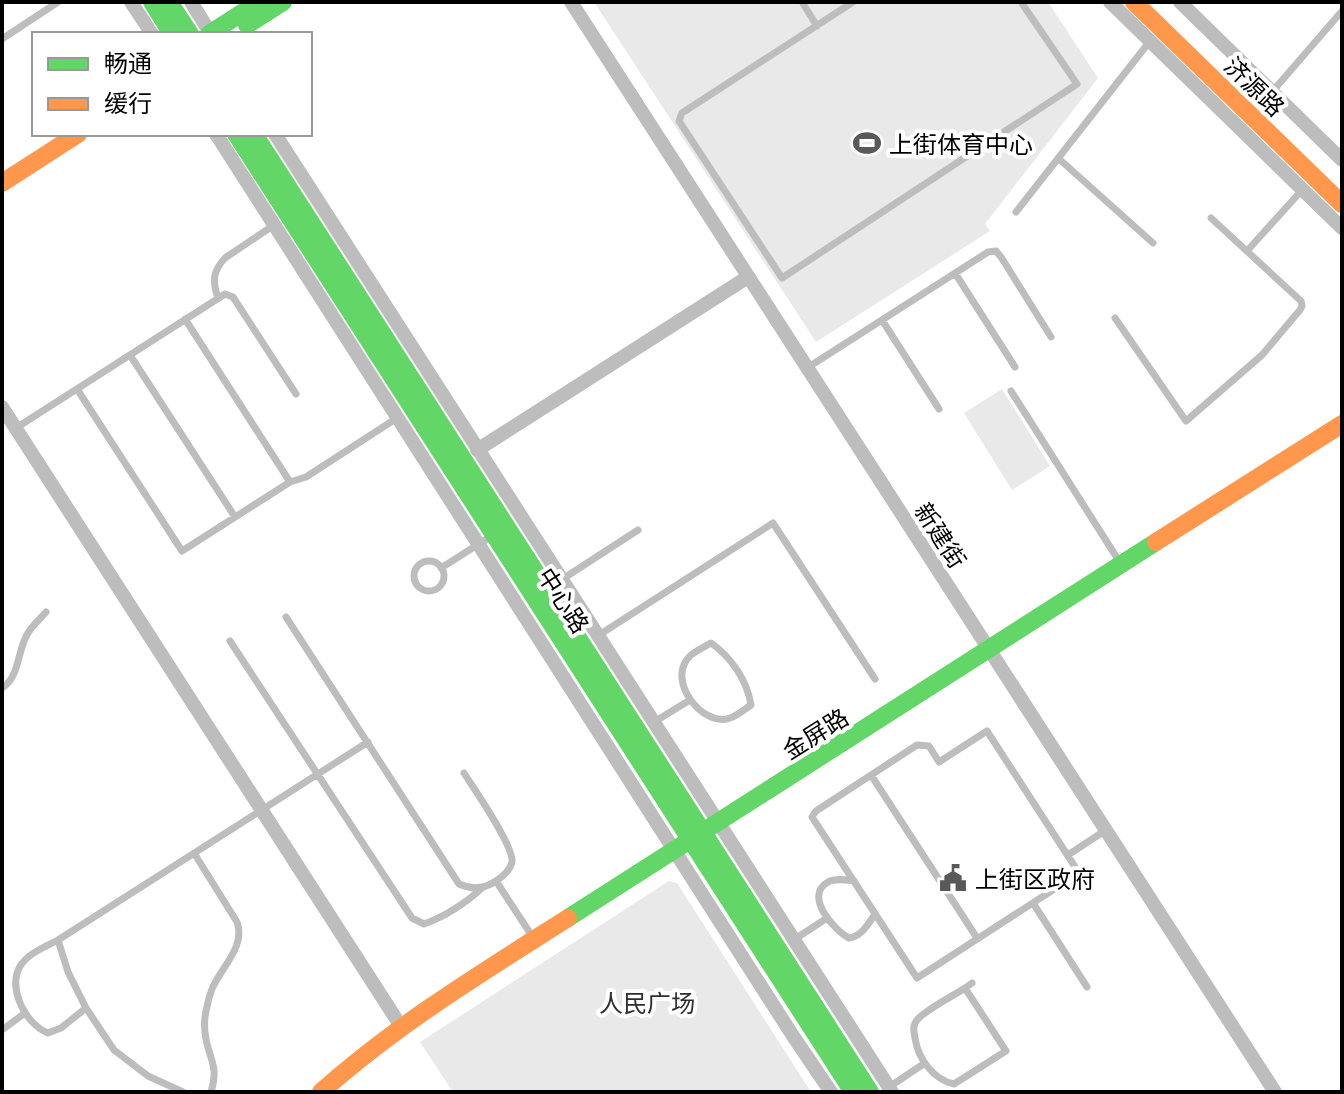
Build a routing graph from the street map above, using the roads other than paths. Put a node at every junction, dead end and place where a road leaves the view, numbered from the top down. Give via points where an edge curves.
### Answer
1 (58, 2) edge
2 (131, 2) edge
3 (152, 2) edge
4 (169, 2) edge
5 (191, 2) edge
6 (259, 2) edge
7 (283, 2) edge
8 (571, 2) edge
9 (802, 2) edge
10 (853, 2) edge
11 (1021, 2) edge
12 (1110, 2) edge
13 (1134, 2) edge
14 (1154, 2) edge
15 (1180, 2) edge
16 (1342, 11) edge
17 (817, 26) junction
18 (151, 32) edge
19 (171, 32) edge
20 (189, 32) edge
21 (209, 32) edge
22 (213, 32) edge
23 (237, 32) edge
24 (2, 39) edge
25 (1150, 41) junction
26 (1272, 92) junction
27 (51, 136) edge
28 (75, 136) edge
29 (217, 136) edge
30 (237, 136) edge
31 (255, 136) edge
32 (276, 136) edge
33 (1058, 158) junction
34 (1342, 160) edge
35 (2, 168) edge
36 (2, 183) edge
37 (1342, 185) edge
38 (1302, 189) junction
39 (1342, 204) edge
40 (1016, 212) dead end
41 (1211, 218) dead end
42 (274, 225) junction
43 (1342, 228) edge
44 (1153, 243) dead end
45 (1247, 251) junction
46 (955, 273) junction
47 (748, 277) junction
48 (218, 298) junction
49 (1115, 318) dead end
50 (185, 319) junction
51 (882, 320) junction
52 (1051, 337) dead end
53 (130, 355) junction
54 (1015, 367) dead end
55 (807, 368) junction
56 (77, 389) junction
57 (1011, 391) dead end
58 (296, 394) dead end
59 (2, 407) edge
60 (939, 409) dead end
61 (397, 418) junction
62 (1342, 424) edge
63 (16, 428) junction
64 (477, 450) junction
65 (290, 482) junction
66 (235, 517) junction
67 (638, 530) dead end
68 (486, 539) junction
69 (1122, 565) junction
70 (441, 568) junction
71 (561, 580) junction
72 (46, 612) dead end
73 (286, 617) dead end
74 (597, 636) junction
75 (230, 641) dead end
76 (989, 651) junction
77 (875, 679) dead end
78 (2, 688) edge
79 (690, 700) junction
80 (653, 723) junction
81 (368, 742) junction
82 (464, 773) dead end
83 (317, 775) junction
84 (871, 775) junction
85 (261, 810) junction
86 (1106, 830) junction
87 (704, 832) junction
88 (675, 851) junction
89 (194, 853) junction
90 (1068, 855) junction
91 (496, 881) junction
92 (854, 881) junction
93 (483, 887) junction
94 (1033, 903) junction
95 (875, 914) junction
96 (827, 918) junction
97 (977, 938) junction
98 (58, 940) junction
99 (534, 940) junction
100 (786, 945) junction
101 (1087, 987) dead end
102 (86, 1008) junction
103 (25, 1013) junction
104 (402, 1028) junction
105 (2, 1030) edge
106 (925, 1063) junction
107 (890, 1089) edge
108 (183, 1092) edge
109 (211, 1092) edge
110 (321, 1092) edge
111 (831, 1092) edge
112 (853, 1092) edge
113 (870, 1092) edge
114 (1275, 1092) edge

1 - 24 lane
2 - 18 street
3 - 19 main road
4 - 20 main road
5 - 21 street
6 - 22 main road
7 - 23 main road
8 - 47 street, 新建街
9 - 17 lane
10 - 17 lane
11 - 17 lane via 1077,84 782,278 679,121 682,113
12 - 25 street
13 - 39 main road, 济源路
14 - 37 main road, 济源路
15 - 26 street
16 - 26 lane
25 - 33 lane
25 - 38 street
26 - 34 street
27 - 35 main road
28 - 36 main road
29 - 42 street
30 - 68 main road, 中心路
31 - 87 main road, 中心路
32 - 64 street
33 - 40 lane
33 - 44 lane
38 - 43 street
38 - 45 lane
41 - 45 lane
42 - 48 lane via 219,264 213,284
42 - 61 street
45 - 49 lane via 1302,306 1262,355 1186,421
46 - 51 lane
46 - 52 lane via 996,251
46 - 54 lane
47 - 55 street, 新建街
47 - 64 street
48 - 50 lane
48 - 58 lane via 233,297
50 - 53 lane
50 - 65 lane
51 - 55 lane
51 - 60 lane
53 - 56 lane
53 - 66 lane
55 - 76 street, 新建街
56 - 63 lane
56 - 66 lane via 182,551
57 - 69 lane
59 - 63 street
61 - 65 lane
61 - 68 street
62 - 69 main road, 金屏路
63 - 85 street
64 - 71 street
65 - 66 lane
67 - 71 lane
68 - 70 lane
68 - 87 main road, 中心路
68 - 88 street
69 - 76 main road, 金屏路
70 - 70 lane via 444,577 438,589 417,586 414,575 419,565 429,561
71 - 74 street
72 - 78 lane via 28,633 14,674
73 - 81 lane
74 - 77 lane via 773,523
74 - 80 street
75 - 83 lane
76 - 86 street, 新建街
76 - 87 main road, 金屏路
79 - 79 lane via 682,670 688,657 711,643 737,670 751,705 729,719 714,718
79 - 80 lane
80 - 87 street
81 - 83 lane
81 - 93 lane via 459,884
82 - 91 lane via 509,845 512,860
83 - 85 lane
83 - 93 lane via 412,918 424,924 437,919
84 - 90 lane via 917,745 929,746 939,762 987,731
84 - 92 lane via 812,817
84 - 97 lane
85 - 89 lane
85 - 104 street
86 - 90 lane
86 - 114 street, 新建街
87 - 88 main road, 金屏路
87 - 100 main road, 中心路
87 - 112 main road, 中心路
88 - 99 main road, 金屏路
88 - 111 street
89 - 98 lane
89 - 109 lane via 240,930 206,1011 205,1032 215,1065
90 - 94 lane via 1079,873
91 - 93 lane
91 - 99 lane
92 - 95 lane
92 - 96 lane via 831,881 821,890
94 - 97 lane
94 - 101 lane
95 - 96 lane via 853,938
95 - 97 lane via 917,978
96 - 100 lane
98 - 102 lane
98 - 103 lane via 25,958 19,968 15,977
99 - 104 main road, 金屏路
100 - 107 street
100 - 113 main road, 中心路
102 - 103 lane via 48,1033
102 - 108 lane via 114,1050 148,1076
103 - 105 lane
104 - 110 main road, 金屏路
106 - 106 lane via 916,1045 915,1022 968,986 1006,1051 954,1084
106 - 107 lane

